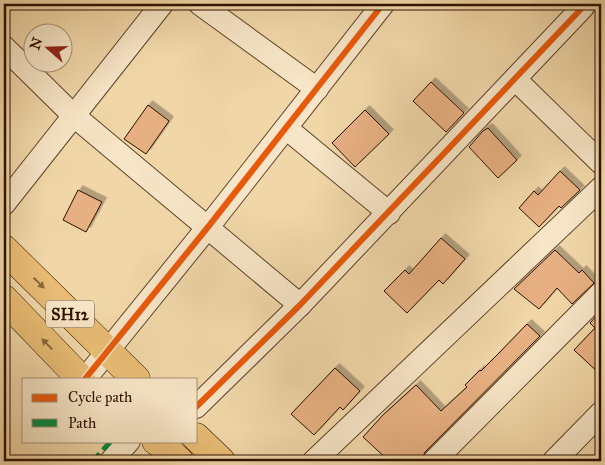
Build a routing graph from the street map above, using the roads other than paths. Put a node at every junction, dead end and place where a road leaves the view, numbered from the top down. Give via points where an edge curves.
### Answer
1 (162, 4) edge
2 (200, 4) edge
3 (383, 4) edge
4 (583, 7) dead end
5 (4, 47) edge
6 (515, 79) junction
7 (317, 88) junction
8 (73, 115) junction
9 (286, 128) junction
10 (601, 163) edge
11 (601, 188) edge
12 (4, 204) edge
13 (389, 213) junction
14 (208, 227) junction
15 (4, 249) edge
16 (601, 293) edge
17 (4, 299) edge
18 (300, 305) junction
19 (108, 351) junction
20 (80, 378) edge
21 (86, 378) edge
22 (135, 378) edge
23 (198, 405) edge
24 (601, 412) edge
25 (198, 440) edge
26 (128, 442) edge
27 (111, 461) edge
28 (220, 461) edge
29 (314, 461) edge
30 (434, 461) edge
31 (554, 461) edge

1 - 8 street
2 - 7 street
3 - 7 street
4 - 6 street
5 - 8 street
6 - 10 street
6 - 13 street
7 - 9 street
8 - 12 street
8 - 14 street
9 - 13 street
9 - 14 street
11 - 29 street
13 - 18 street
14 - 18 street
14 - 19 street
15 -> 19 main road, SH12
16 - 30 street
20 -> 17 main road, SH12
18 - 23 street
19 - 21 street
19 - 22 main road, SH12
24 - 31 street
25 - 28 main road
26 - 27 street

